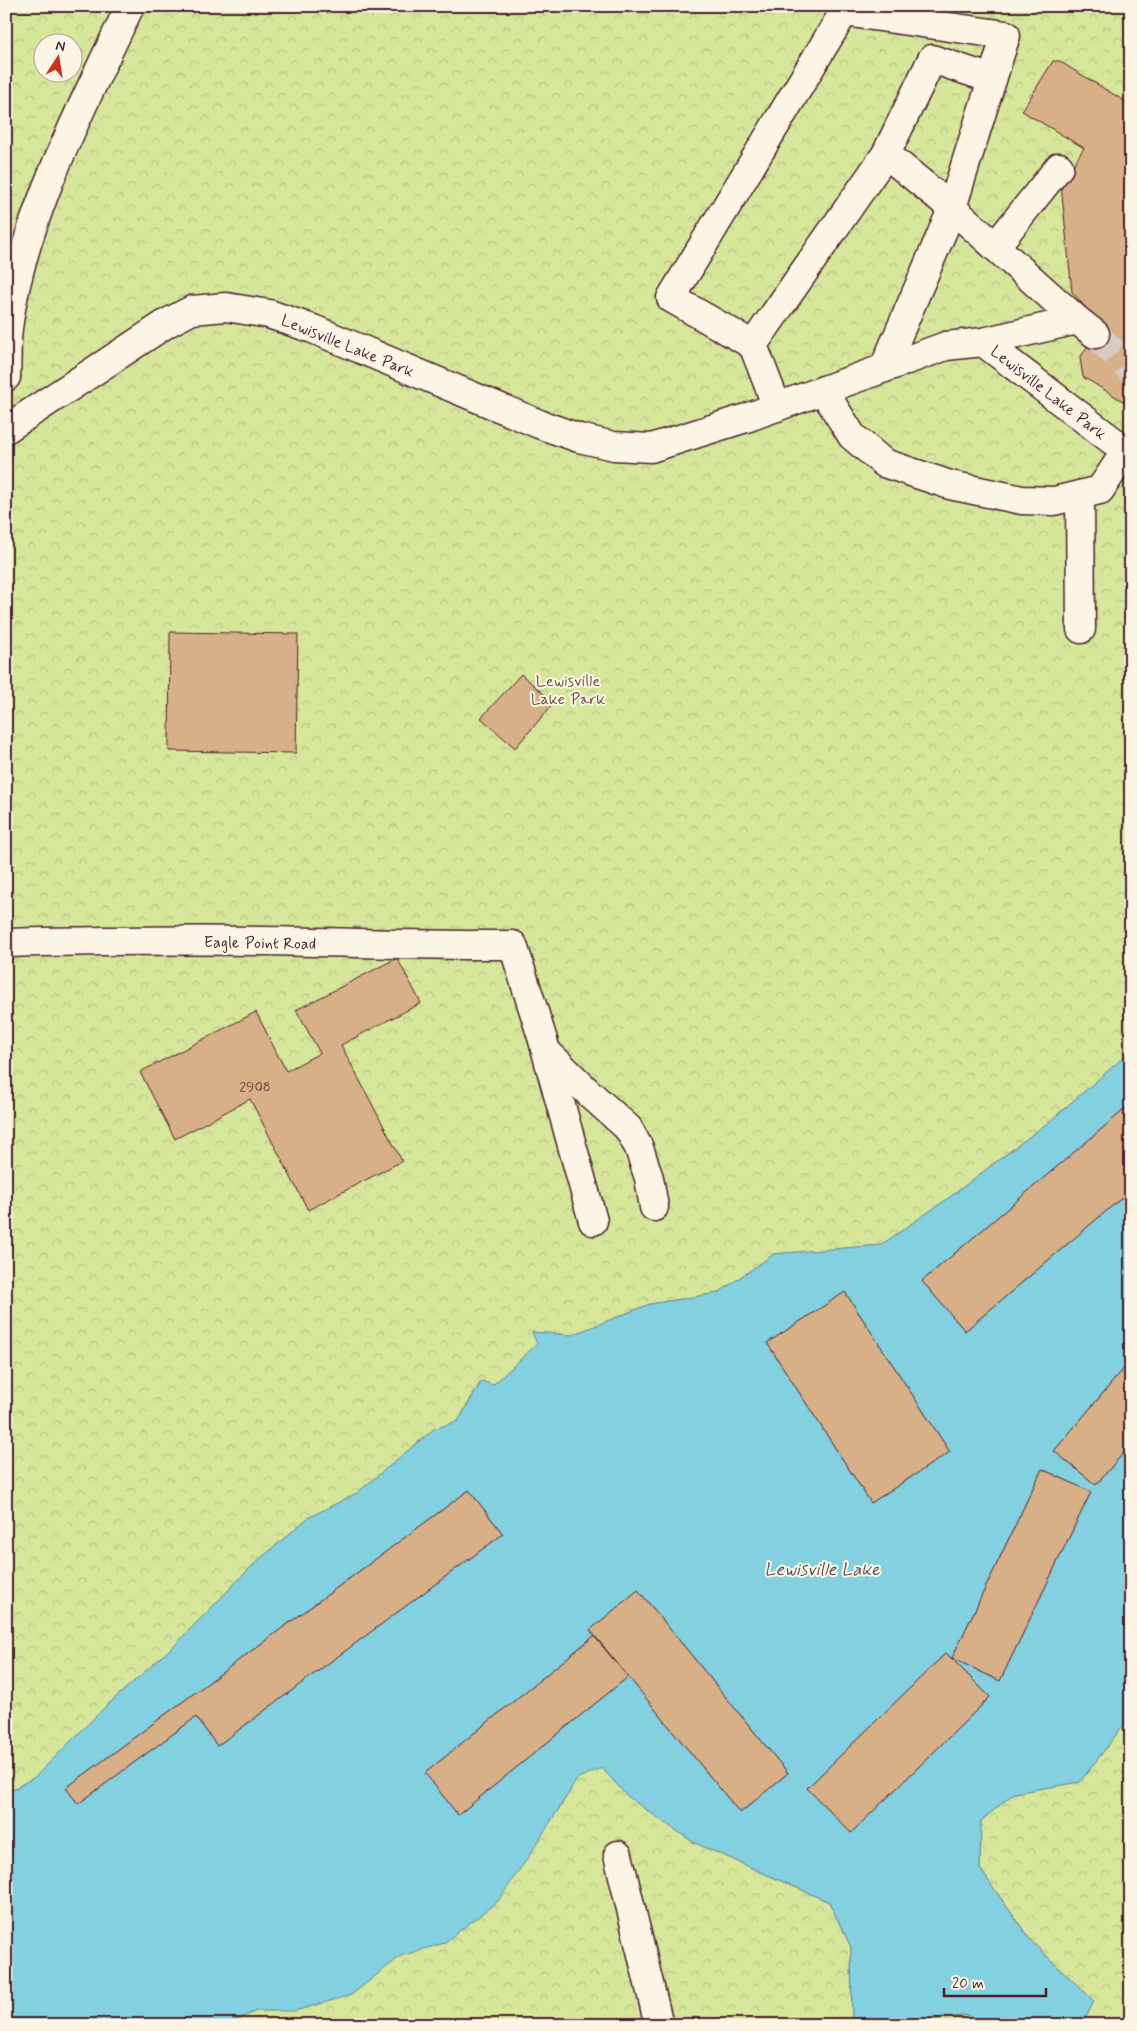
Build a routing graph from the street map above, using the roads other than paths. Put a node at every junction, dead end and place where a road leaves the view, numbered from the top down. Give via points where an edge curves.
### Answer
1 (130, 6) edge
2 (932, 25) junction
3 (932, 58) junction
4 (992, 79) junction
5 (886, 154) junction
6 (1059, 166) dead end
7 (952, 208) junction
8 (996, 247) junction
9 (983, 342) junction
10 (753, 345) junction
11 (884, 368) junction
12 (6, 377) edge
13 (823, 390) junction
14 (778, 407) junction
15 (6, 429) edge
16 (1128, 448) edge
17 (1080, 495) junction
18 (1080, 629) dead end
19 (6, 943) edge
20 (546, 1051) junction
21 (654, 1206) dead end
22 (593, 1220) dead end
23 (618, 1855) dead end
24 (659, 2025) edge

1 - 12 street via 73,125 39,208 21,264 8,329
2 - 3 street
2 - 4 street via 1006,35
2 - 10 street via 844,12 671,298
3 - 4 street
3 - 5 street
4 - 7 street
5 - 7 street
5 - 10 street
6 - 8 street
7 - 8 street
7 - 11 street
8 - 9 street via 1086,327
9 - 11 street, Lewisville Lake Park via 946,346
9 - 16 street, Lewisville Lake Park
10 - 14 street
11 - 13 street, Lewisville Lake Park
13 - 14 street, Lewisville Lake Park
13 - 17 street, Lewisville Lake Park via 852,436 884,463 950,485 1022,500 1054,501
14 - 15 street, Lewisville Lake Park via 651,448 614,446 539,424 314,329 269,314 226,307 192,310 167,323
16 - 17 street, Lewisville Lake Park via 1100,490
17 - 18 street
19 - 20 street, Eagle Point Road via 98,940 513,945
20 - 21 street via 628,1128 639,1148
20 - 22 street
23 - 24 street

